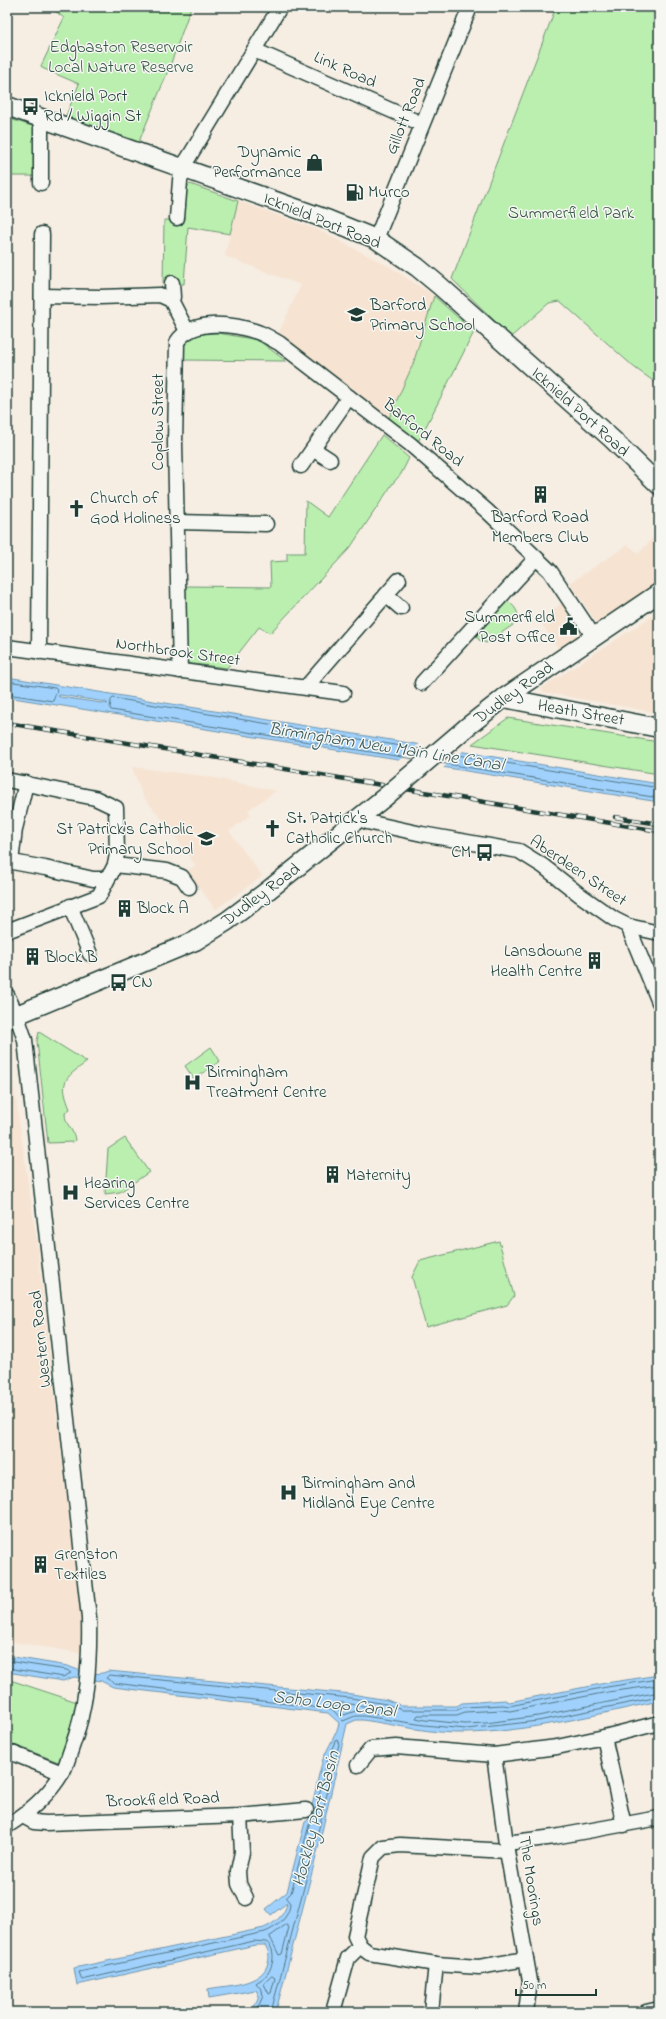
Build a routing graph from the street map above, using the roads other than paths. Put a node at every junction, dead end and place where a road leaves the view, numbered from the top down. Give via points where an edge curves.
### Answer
1 (280, 7) edge
2 (470, 7) edge
3 (254, 50) junction
4 (7, 106) edge
5 (41, 118) junction
6 (422, 124) junction
7 (181, 168) junction
8 (41, 183) dead end
9 (177, 218) dead end
10 (42, 234) dead end
11 (376, 239) junction
12 (172, 283) dead end
13 (42, 296) junction
14 (171, 300) junction
15 (187, 331) junction
16 (348, 397) junction
17 (313, 449) junction
18 (330, 460) dead end
19 (301, 466) dead end
20 (659, 484) edge
21 (177, 522) junction
22 (266, 524) dead end
23 (536, 558) junction
24 (399, 580) dead end
25 (659, 593) edge
26 (386, 595) junction
27 (401, 608) dead end
28 (594, 637) junction
29 (7, 648) edge
30 (39, 652) junction
31 (180, 671) junction
32 (422, 683) dead end
33 (306, 687) junction
34 (343, 693) dead end
35 (504, 698) junction
36 (659, 728) edge
37 (7, 780) edge
38 (26, 783) junction
39 (359, 818) junction
40 (9, 862) edge
41 (113, 870) junction
42 (189, 887) dead end
43 (70, 906) junction
44 (628, 926) junction
45 (7, 931) edge
46 (659, 933) edge
47 (90, 954) dead end
48 (7, 995) edge
49 (659, 1002) edge
50 (12, 1018) edge
51 (659, 1723) edge
52 (604, 1737) junction
53 (7, 1751) edge
54 (494, 1755) junction
55 (358, 1765) dead end
56 (62, 1773) junction
57 (306, 1810) dead end
58 (23, 1816) junction
59 (240, 1816) junction
60 (659, 1818) edge
61 (624, 1825) junction
62 (7, 1826) edge
63 (506, 1847) junction
64 (246, 1898) dead end
65 (360, 1946) junction
66 (526, 1959) junction
67 (436, 1964) junction
68 (659, 2009) edge
69 (333, 2012) edge
70 (431, 2012) edge
71 (526, 2012) edge
72 (646, 2012) edge

1 - 3 street
2 - 6 street, Gillott Road
3 - 6 street, Link Road
3 - 7 street
4 - 5 main road, Icknield Port Road
5 - 7 main road, Icknield Port Road
5 - 8 street
6 - 11 street, Gillott Road
7 - 9 street
7 - 11 main road, Icknield Port Road
10 - 13 street
11 - 20 main road, Icknield Port Road via 440,286
12 - 14 street
13 - 14 street via 160,295
13 - 30 street
14 - 15 street
15 - 16 street, Barford Road via 194,327 234,326 261,333 279,343
15 - 21 street, Coplow Street via 177,342
16 - 17 street
16 - 23 street, Barford Road via 410,444
17 - 18 street
17 - 19 street
21 - 22 street
21 - 31 street, Coplow Street
23 - 28 street, Barford Road via 550,571
23 - 32 street
24 - 26 street
25 - 28 main road, Dudley Road
26 - 27 street
26 - 33 street
28 - 35 main road, Dudley Road
29 - 30 street, Northbrook Street
30 - 31 street, Northbrook Street
31 - 33 street, Northbrook Street
33 - 34 street, Northbrook Street
35 - 36 main road, Heath Street
35 - 39 main road, Dudley Road, bridge
37 - 38 street
38 - 40 street
38 - 41 street via 95,798 116,808 117,854
39 - 44 street, Aberdeen Street via 415,833 519,851 543,866 580,896
39 - 50 main road, Dudley Road via 260,897 195,941
40 - 41 street via 93,879 104,879
41 - 42 street via 167,871 182,877
41 - 43 street via 99,896
43 - 45 street
43 - 47 street
44 - 46 street, Aberdeen Street
44 - 49 street
48 - 50 street, Western Road
50 - 56 street, Western Road via 25,1040 89,1618 90,1659 84,1703 79,1728
51 - 52 street
52 - 54 street via 557,1747
52 - 61 street
53 - 56 street
54 - 55 street via 367,1744
54 - 63 street, The Moorings
56 - 58 street, Western Road via 44,1796
57 - 59 street, Brookfield Road
58 - 59 street, Brookfield Road via 34,1822 46,1823
58 - 62 street, Western Road
59 - 64 street via 242,1852 233,1871
60 - 61 street
61 - 63 street
63 - 65 street via 400,1845 383,1848 373,1857 356,1928
63 - 66 street, The Moorings
65 - 67 street via 364,1951 375,1955
65 - 69 street via 348,1958
66 - 67 street via 479,1967
66 - 71 street, The Moorings via 530,1981
67 - 70 street
68 - 72 street

